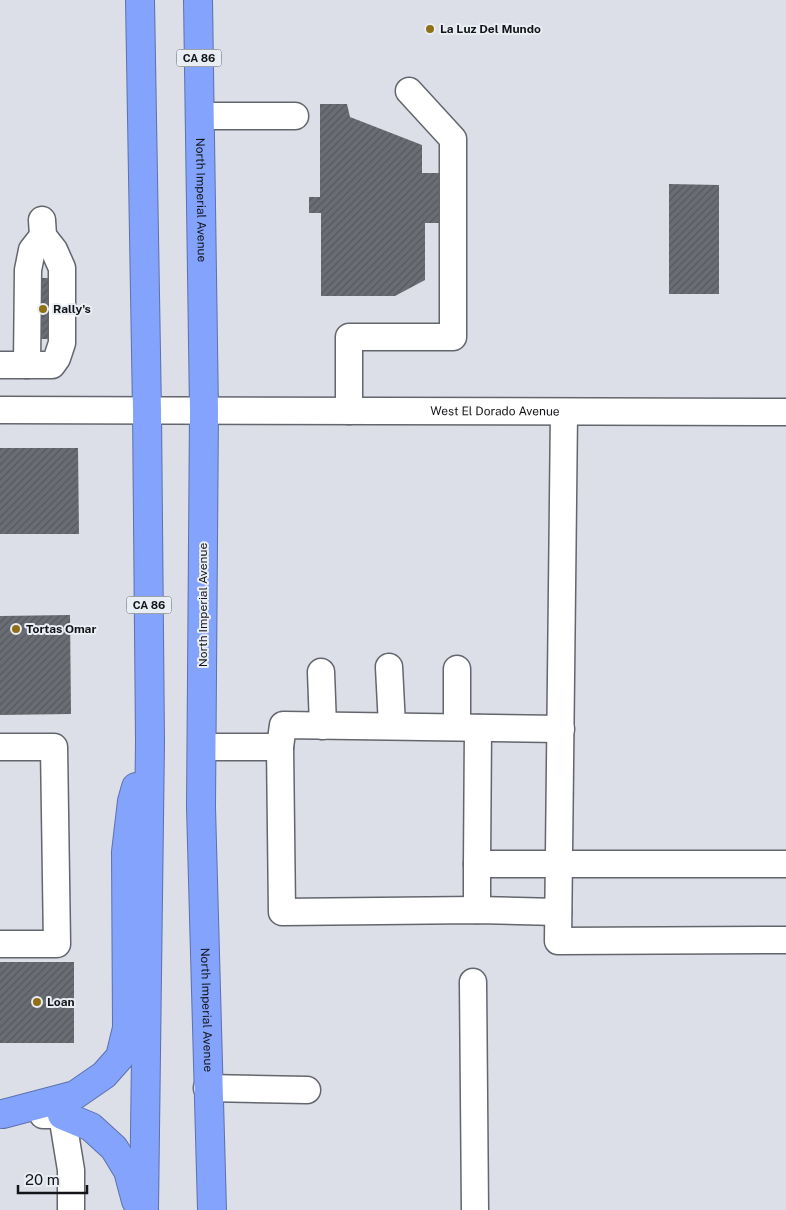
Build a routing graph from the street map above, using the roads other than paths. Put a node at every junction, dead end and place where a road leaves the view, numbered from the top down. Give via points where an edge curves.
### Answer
1 (140, 0) edge
2 (198, 0) edge
3 (409, 91) dead end
4 (200, 116) junction
5 (294, 116) dead end
6 (0, 365) edge
7 (40, 365) junction
8 (0, 410) edge
9 (147, 411) junction
10 (204, 411) junction
11 (349, 411) junction
12 (564, 412) junction
13 (786, 412) edge
14 (389, 667) dead end
15 (457, 669) dead end
16 (322, 672) dead end
17 (323, 726) junction
18 (392, 726) junction
19 (467, 727) junction
20 (561, 729) junction
21 (150, 742) junction
22 (0, 747) edge
23 (202, 747) junction
24 (280, 747) junction
25 (477, 864) junction
26 (560, 864) junction
27 (786, 864) edge
28 (477, 910) junction
29 (558, 912) junction
30 (786, 940) edge
31 (0, 944) edge
32 (473, 982) dead end
33 (208, 1088) junction
34 (307, 1090) dead end
35 (2, 1114) edge
36 (62, 1115) junction
37 (71, 1210) edge
38 (138, 1210) edge
39 (144, 1210) edge
40 (212, 1210) edge
41 (475, 1210) edge

1 - 9 highway, CA 86
2 - 4 highway, North Imperial Avenue / CA 86
3 - 11 street via 453,139 454,337 349,337
4 - 5 street
4 - 10 highway, North Imperial Avenue / CA 86
6 - 7 street
7 - 7 street via 28,270 32,250 43,228 62,268 62,343 57,358
8 - 9 street, West El Dorado Avenue
9 - 10 street, West El Dorado Avenue
9 - 21 highway, CA 86
10 - 11 street, West El Dorado Avenue
10 - 23 highway, North Imperial Avenue / CA 86
11 - 12 street, West El Dorado Avenue
12 - 13 street, West El Dorado Avenue
12 - 20 street
14 - 18 street
15 - 19 street
16 - 17 street
17 - 18 street
17 - 24 street via 283,725
18 - 19 street
19 - 20 street
19 - 25 street
20 - 26 street
21 - 35 highway via 132,801 126,852 126,1028 120,1057 104,1075 76,1095
21 - 39 highway, CA 86
22 - 31 street via 54,747 58,944
23 - 24 street
23 - 33 highway, North Imperial Avenue / CA 86
24 - 28 street via 282,912
25 - 26 street
25 - 28 street
26 - 27 street
26 - 29 street
28 - 29 street
29 - 30 street via 558,941
32 - 41 street
33 - 34 street
33 - 40 highway, North Imperial Avenue / CA 86
35 - 36 street
36 - 37 street via 71,1170
36 - 38 highway via 91,1127 114,1148 128,1171

